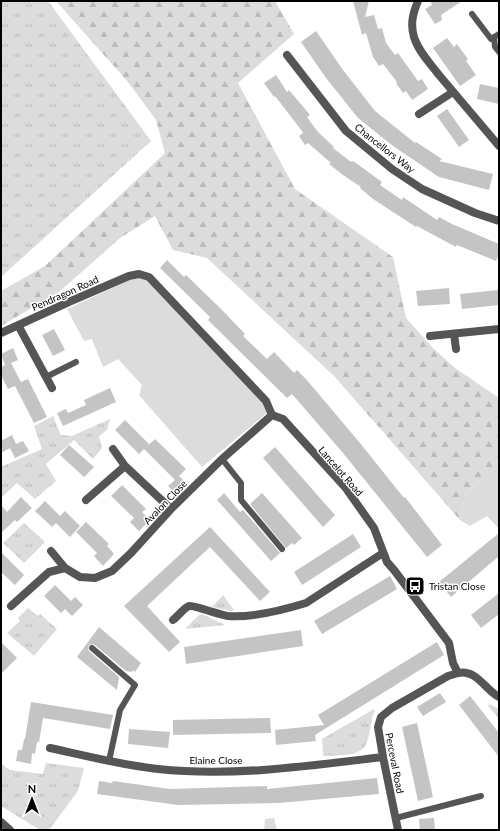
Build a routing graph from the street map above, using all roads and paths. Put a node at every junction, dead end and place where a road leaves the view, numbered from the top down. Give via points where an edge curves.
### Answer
1 (418, 1) edge
2 (472, 14) dead end
3 (496, 36) edge
4 (499, 52) edge
5 (287, 55) dead end
6 (453, 92) junction
7 (419, 114) dead end
8 (499, 146) edge
9 (499, 221) edge
10 (139, 274) joint
11 (18, 325) junction
12 (499, 329) edge
13 (1, 333) edge
14 (454, 334) junction
15 (430, 336) dead end
16 (456, 349) dead end
17 (76, 362) dead end
18 (46, 377) junction
19 (52, 388) dead end
20 (272, 415) junction
21 (113, 449) dead end
22 (222, 460) junction
23 (125, 466) junction
24 (86, 500) dead end
25 (171, 509) junction
26 (282, 549) dead end
27 (50, 551) dead end
28 (383, 552) junction
29 (64, 568) junction
30 (11, 606) dead end
31 (173, 620) dead end
32 (92, 648) dead end
33 (458, 673) junction
34 (499, 697) edge
35 (50, 748) dead end
36 (383, 757) junction
37 (109, 761) junction
38 (481, 796) dead end
39 (396, 818) junction
40 (1, 822) edge
41 (10, 830) edge
42 (398, 830) edge

1 - 6 street via 411,24 416,44
2 - 3 lane via 491,39
3 - 4 lane via 495,47
5 - 9 street, Chancellors Way via 346,131 392,169 422,189
6 - 7 street
6 - 8 street
10 - 11 street, Pendragon Road via 129,276
10 - 20 street, Lancelot Road via 149,276 266,401
11 - 13 street, Pendragon Road
11 - 18 street
12 - 14 street
14 - 15 street
14 - 16 street
17 - 18 lane
18 - 19 street
20 - 22 street, Avalon Close
20 - 28 street, Lancelot Road via 282,419 345,487 374,528
21 - 23 street
22 - 25 street, Avalon Close
22 - 26 lane via 241,482 241,500
23 - 24 street
23 - 25 street
25 - 29 street, Avalon Close via 112,571 95,578 80,577
27 - 29 street, Avalon Close
28 - 31 street via 306,603 247,616 228,616 192,606
28 - 33 street, Lancelot Road via 387,562 449,643
29 - 30 street via 49,572
32 - 37 lane via 135,684 120,710
33 - 34 street via 463,672 476,677
33 - 36 street, Perceval Road via 448,676 392,708 381,717 378,727
35 - 37 street, Elaine Close
36 - 37 street, Elaine Close via 270,769 205,771 159,769
36 - 39 street, Perceval Road
38 - 39 lane
39 - 42 street, Perceval Road
40 - 41 street

